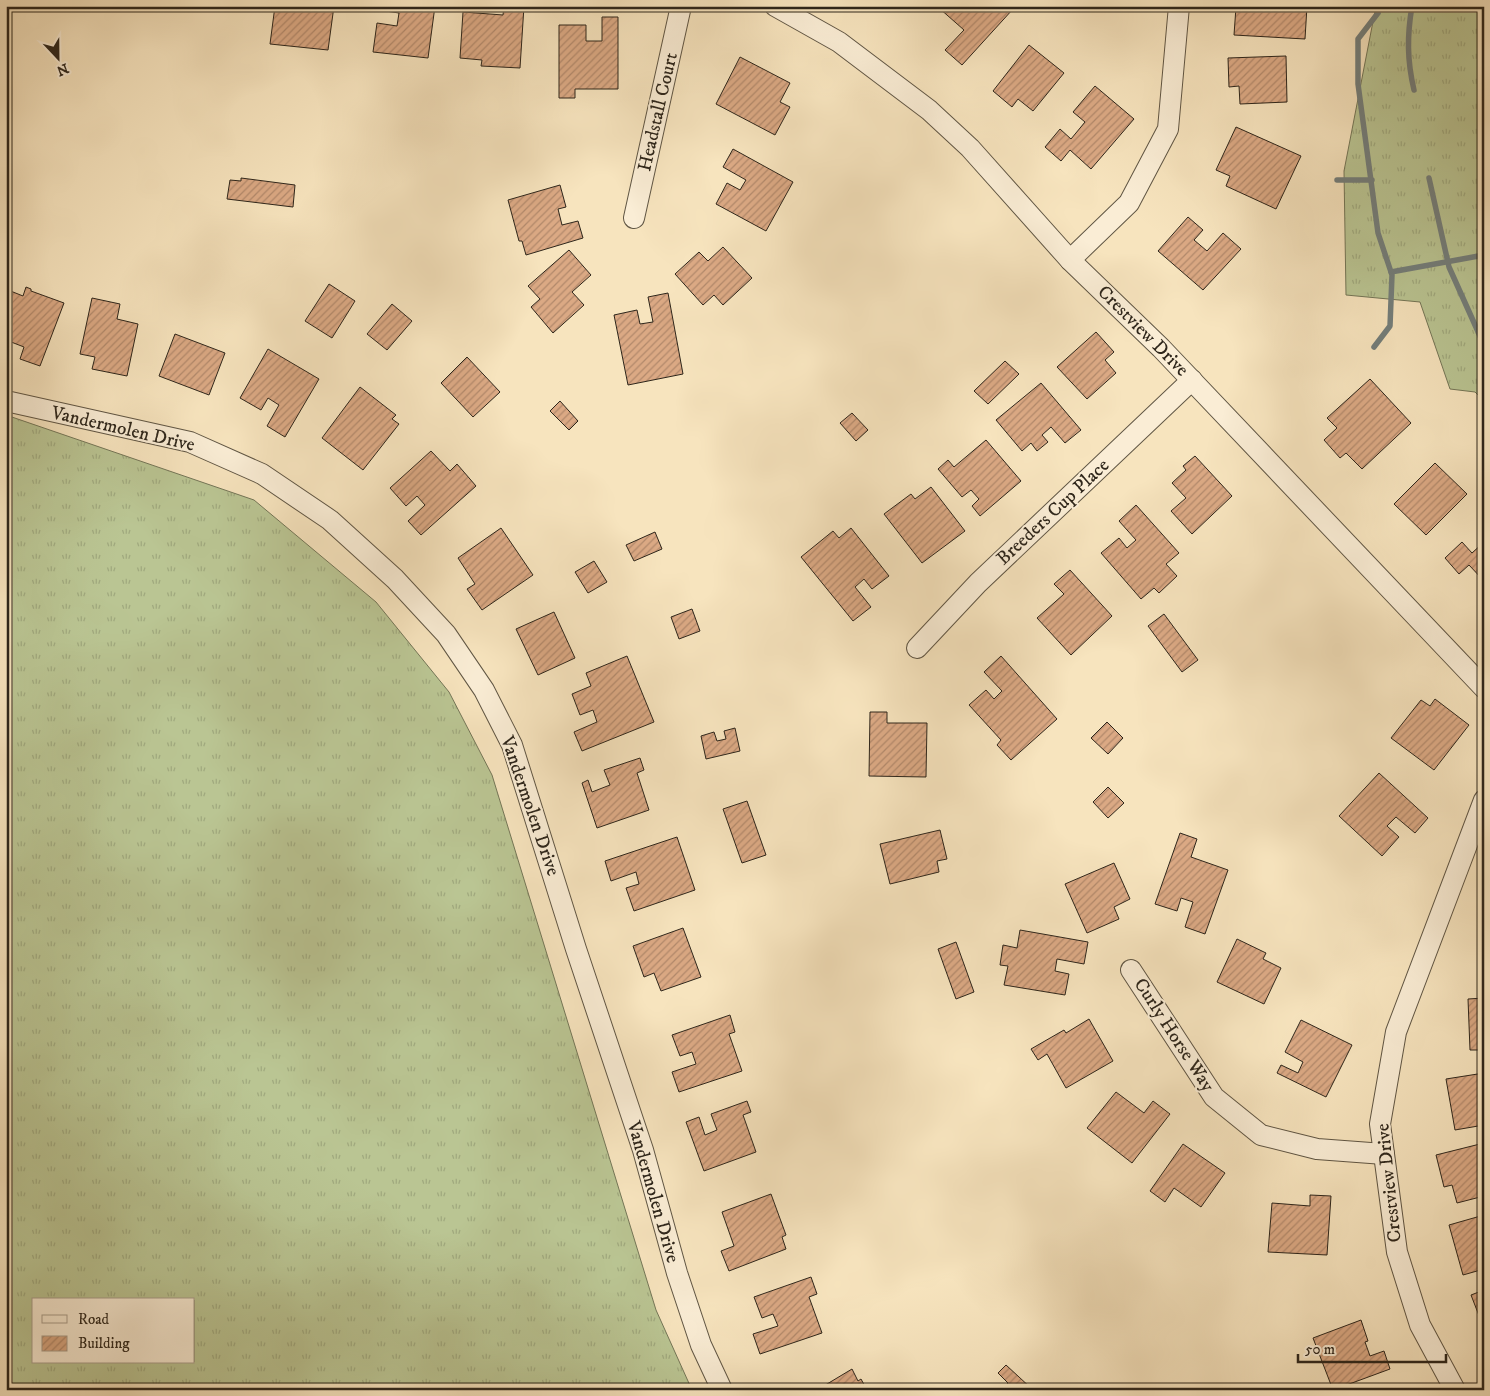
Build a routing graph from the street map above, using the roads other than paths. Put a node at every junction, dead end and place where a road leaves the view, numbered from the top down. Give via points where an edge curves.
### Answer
1 (681, 6) edge
2 (776, 6) edge
3 (1179, 6) edge
4 (634, 218) dead end
5 (1070, 260) junction
6 (1192, 380) junction
7 (6, 402) edge
8 (917, 648) dead end
9 (1484, 688) edge
10 (1484, 800) edge
11 (1131, 970) dead end
12 (1384, 1154) junction
13 (722, 1390) edge
14 (1455, 1390) edge

1 - 4 street, Headstall Court
2 - 5 street, Crestview Drive via 839,42 929,110 970,148
3 - 5 street via 1168,130 1130,203
5 - 6 street, Crestview Drive
6 - 8 street, Breeders Cup Place via 978,583
6 - 9 street, Crestview Drive
7 - 13 street, Vandermolen Drive via 190,442 262,474 330,520 395,579 446,634 484,690 512,745 643,1150 677,1273 701,1345
10 - 12 street, Crestview Drive via 1396,1032 1380,1124
11 - 12 street, Curly Horse Way via 1214,1097 1261,1134 1317,1149
12 - 14 street, Crestview Drive via 1397,1252 1420,1325

